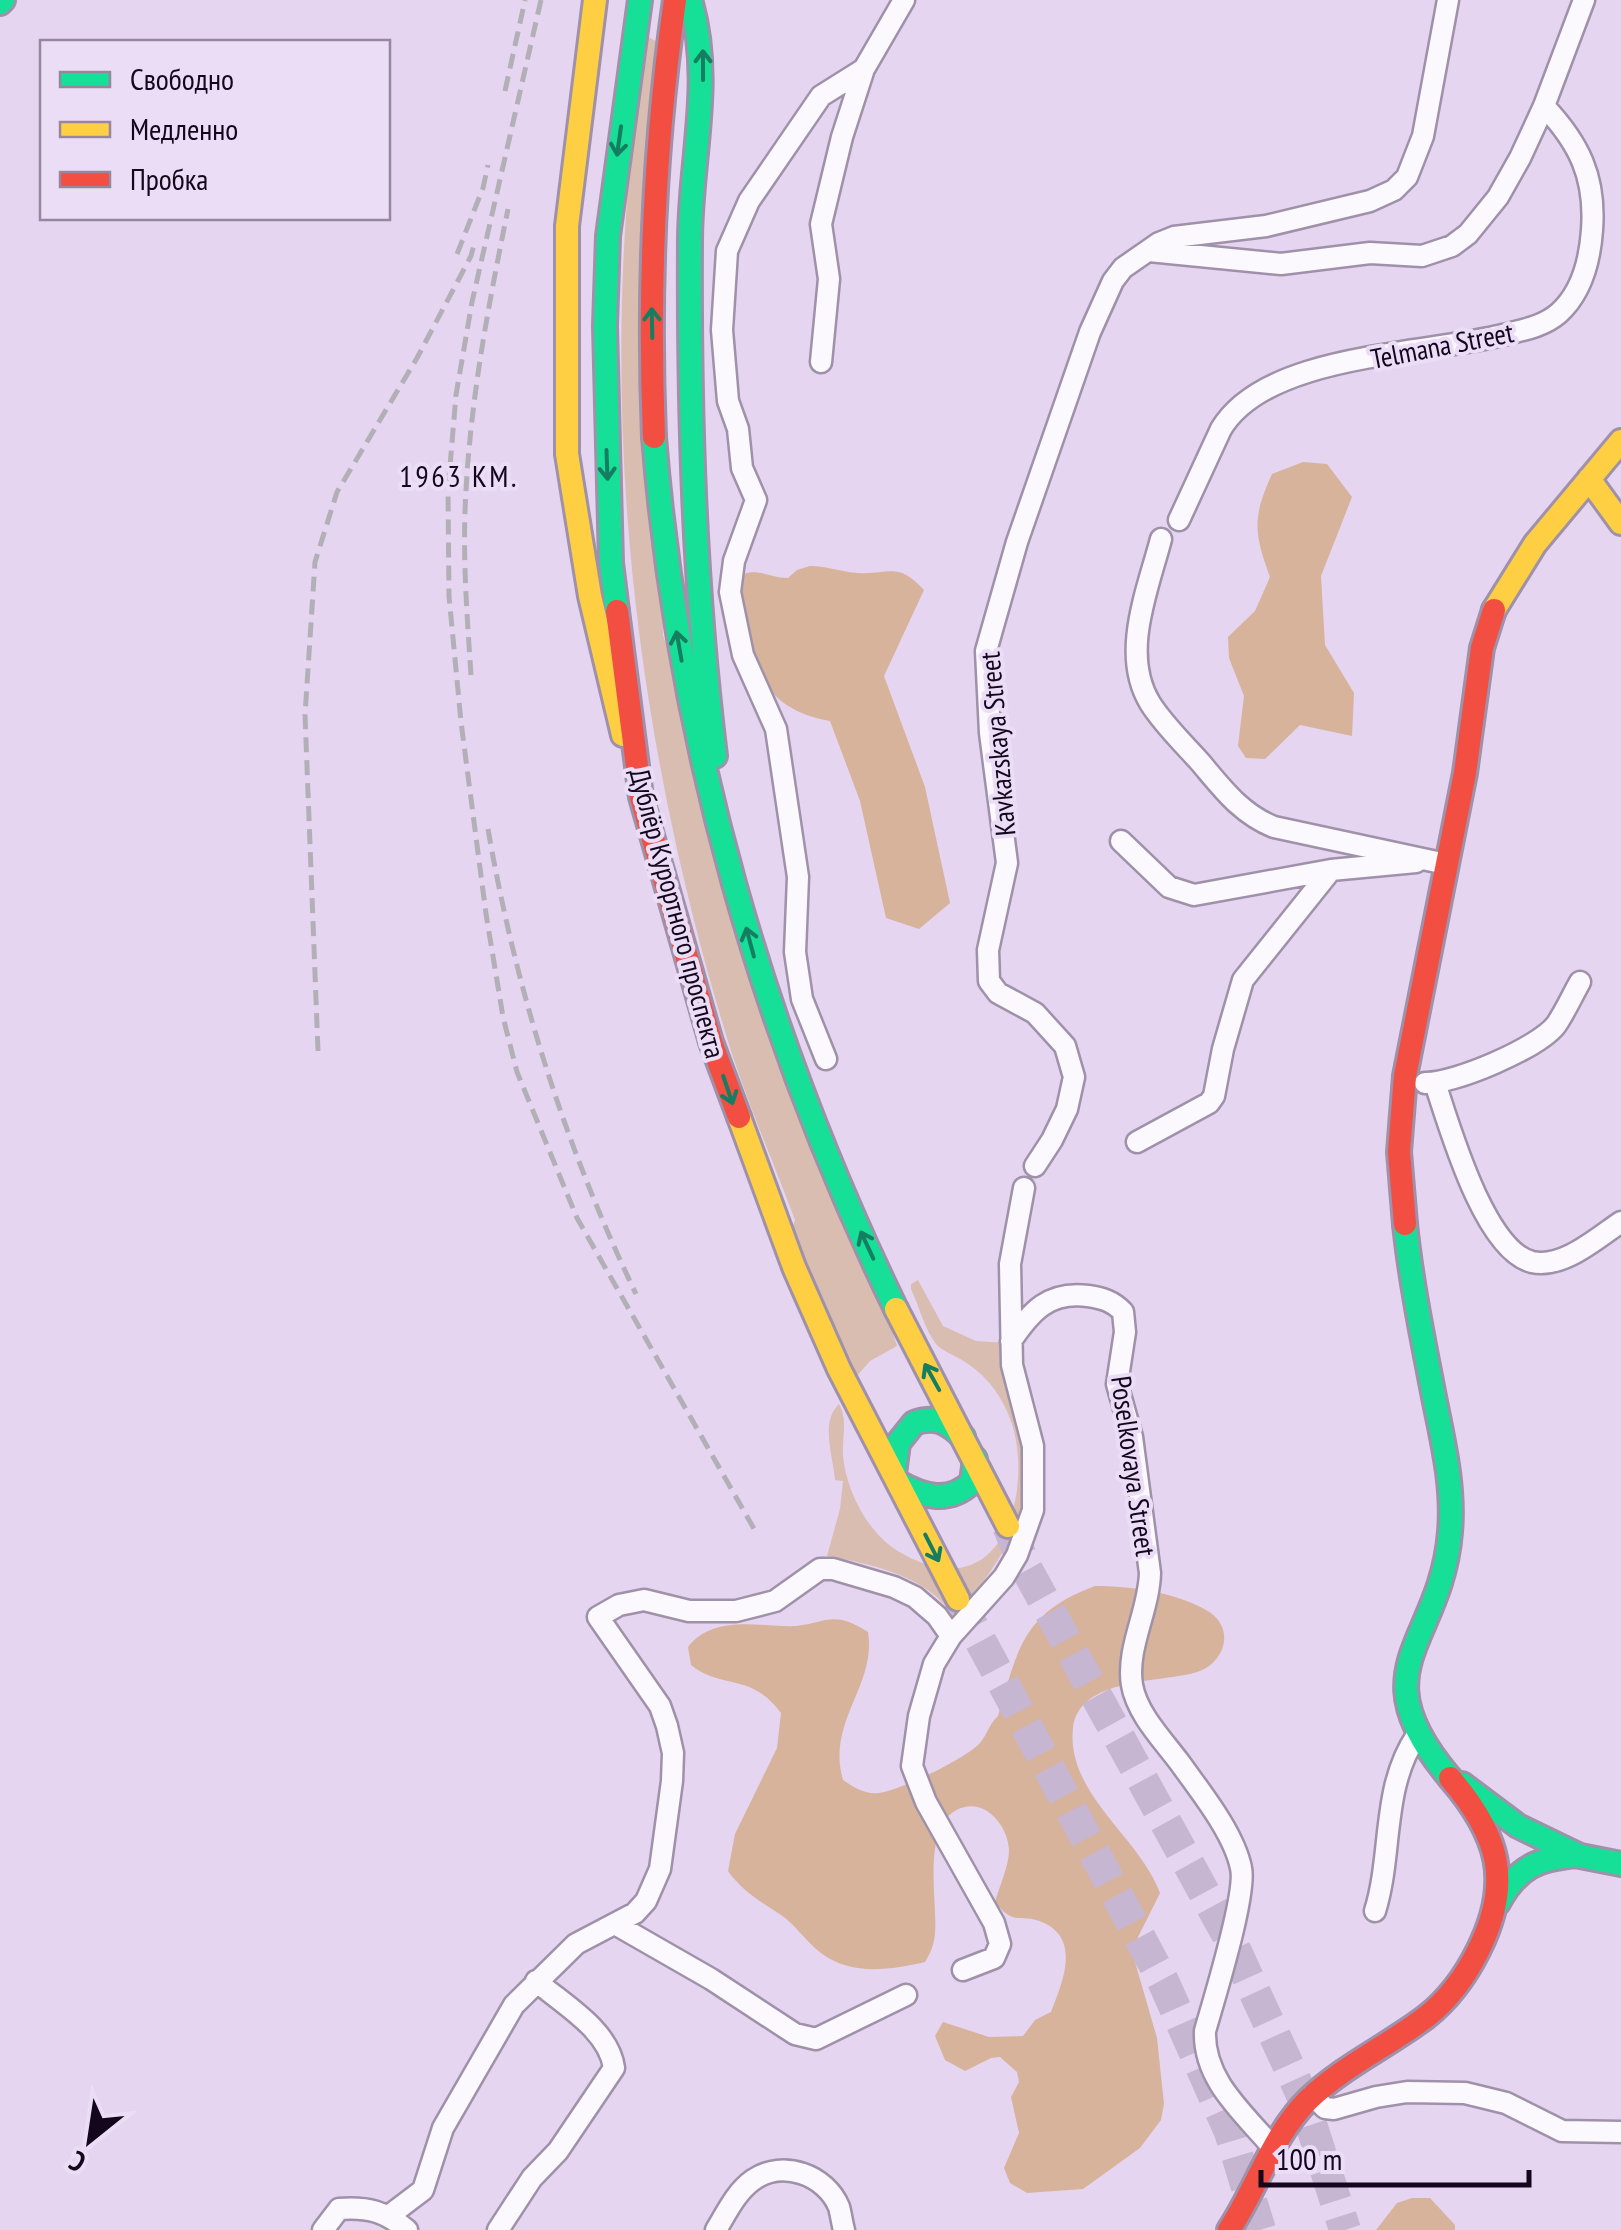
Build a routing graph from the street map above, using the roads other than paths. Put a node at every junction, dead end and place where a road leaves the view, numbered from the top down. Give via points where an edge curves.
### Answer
1 (595, 0) edge
2 (640, 0) edge
3 (675, 0) edge
4 (690, 0) edge
5 (904, 0) edge
6 (1448, 0) edge
7 (1584, 0) edge
8 (864, 69) junction
9 (1544, 106) junction
10 (1150, 251) junction
11 (821, 362) dead end
12 (1621, 441) edge
13 (1589, 479) junction
14 (1180, 520) dead end
15 (1621, 523) edge
16 (1161, 539) dead end
17 (640, 798) junction
18 (1122, 841) dead end
19 (1437, 862) junction
20 (1331, 870) junction
21 (732, 878) junction
22 (1580, 982) dead end
23 (826, 1059) dead end
24 (1404, 1077) junction
25 (1435, 1083) junction
26 (1137, 1142) dead end
27 (1034, 1166) dead end
28 (1024, 1188) dead end
29 (1621, 1222) edge
30 (1011, 1341) junction
31 (971, 1450) junction
32 (896, 1478) junction
33 (1008, 1526) tunnel mouth
34 (958, 1598) tunnel mouth
35 (951, 1636) junction
36 (1418, 1735) junction
37 (1442, 1768) junction
38 (1492, 1840) junction
39 (1578, 1854) junction
40 (1621, 1864) edge
41 (1498, 1903) junction
42 (1375, 1911) dead end
43 (615, 1924) junction
44 (963, 1970) dead end
45 (536, 1982) junction
46 (906, 1994) dead end
47 (1312, 2095) junction
48 (1621, 2132) edge
49 (1274, 2149) junction
50 (390, 2216) junction
51 (323, 2230) edge
52 (407, 2230) edge
53 (498, 2230) edge
54 (716, 2230) edge
55 (844, 2230) edge
56 (1229, 2230) edge

1 - 17 main road via 567,226 567,454 610,692
2 -> 17 main road, Дублёр Курортного проспекта via 608,236 605,326 611,563
21 -> 3 main road via 692,715 660,508 650,270 654,168
21 -> 4 main road via 704,678 689,441 690,218 704,61
5 - 8 street
6 - 10 street, Kavkazskaya Street via 1424,136 1394,190 1266,226 1174,237
7 - 9 street
8 - 11 street via 821,224 829,279
8 - 23 street via 820,96 749,201 727,250 722,330 728,401 756,500 730,592 743,655 776,730 798,876 802,999
9 - 10 street via 1498,197 1468,234 1434,254 1370,253 1281,264
9 - 14 street, Telmana Street via 1578,148 1593,209 1583,276 1561,311 1534,327 1337,364 1255,392 1229,415
10 - 27 street, Kavkazskaya Street via 1113,281 1090,332 986,651 1007,863 988,950 989,981 1035,1013 1064,1046 1074,1077 1067,1109
12 - 13 main road
13 - 15 main road
13 - 19 main road via 1507,584 1492,614 1466,770
16 - 19 street via 1138,632 1139,678 1156,711 1233,801 1262,822
17 -> 32 main road, Дублёр Курортного проспекта via 711,1042 760,1181 839,1370
18 - 20 street via 1170,887 1194,895
19 - 20 street
19 - 24 main road
20 - 26 street via 1243,980 1214,1096
31 -> 21 main road via 908,1334 806,1105
22 - 25 street via 1540,1040
24 - 25 street
24 - 36 main road via 1399,1145 1405,1234 1453,1513 1448,1562 1404,1688
25 - 29 street via 1470,1186 1517,1255 1532,1262 1558,1260
28 - 30 street via 1010,1264
30 - 35 street via 1033,1446 1033,1510 1004,1577
30 - 49 street, Poselkovaya Street via 1027,1316 1060,1296 1107,1300 1122,1312 1118,1384 1150,1573 1132,1686 1240,1863 1242,1888 1205,2046 1218,2084
31 - 32 main road via 972,1482 956,1496 930,1496
31 - 32 main road via 942,1420 913,1424 895,1446
31 - 33 main road
32 -> 34 main road, Дублёр Курортного проспекта
35 - 43 street via 916,1597 832,1569 820,1570 775,1601 736,1610 689,1611 644,1600 598,1617 660,1706 673,1753 660,1870 646,1902
35 - 44 street via 934,1664 912,1766 1000,1944 994,1958
36 - 37 main road
36 - 42 street via 1404,1754 1388,1816
37 - 38 main road
37 - 39 main road via 1518,1826
38 - 39 main road
38 - 41 main road
39 - 40 main road
39 - 41 main road via 1523,1867
41 - 47 main road via 1470,1969 1441,2007
43 - 45 street via 576,1944
43 - 46 street via 795,2034 816,2039
45 - 50 street via 514,2005 450,2116 423,2190
45 - 53 street via 592,2028 612,2052 614,2068
47 - 48 street via 1334,2110 1407,2092 1465,2093 1489,2096 1562,2131
47 - 49 main road
49 - 56 main road
50 - 51 street via 339,2209
50 - 52 street
54 - 55 street via 752,2181 789,2170 824,2185

